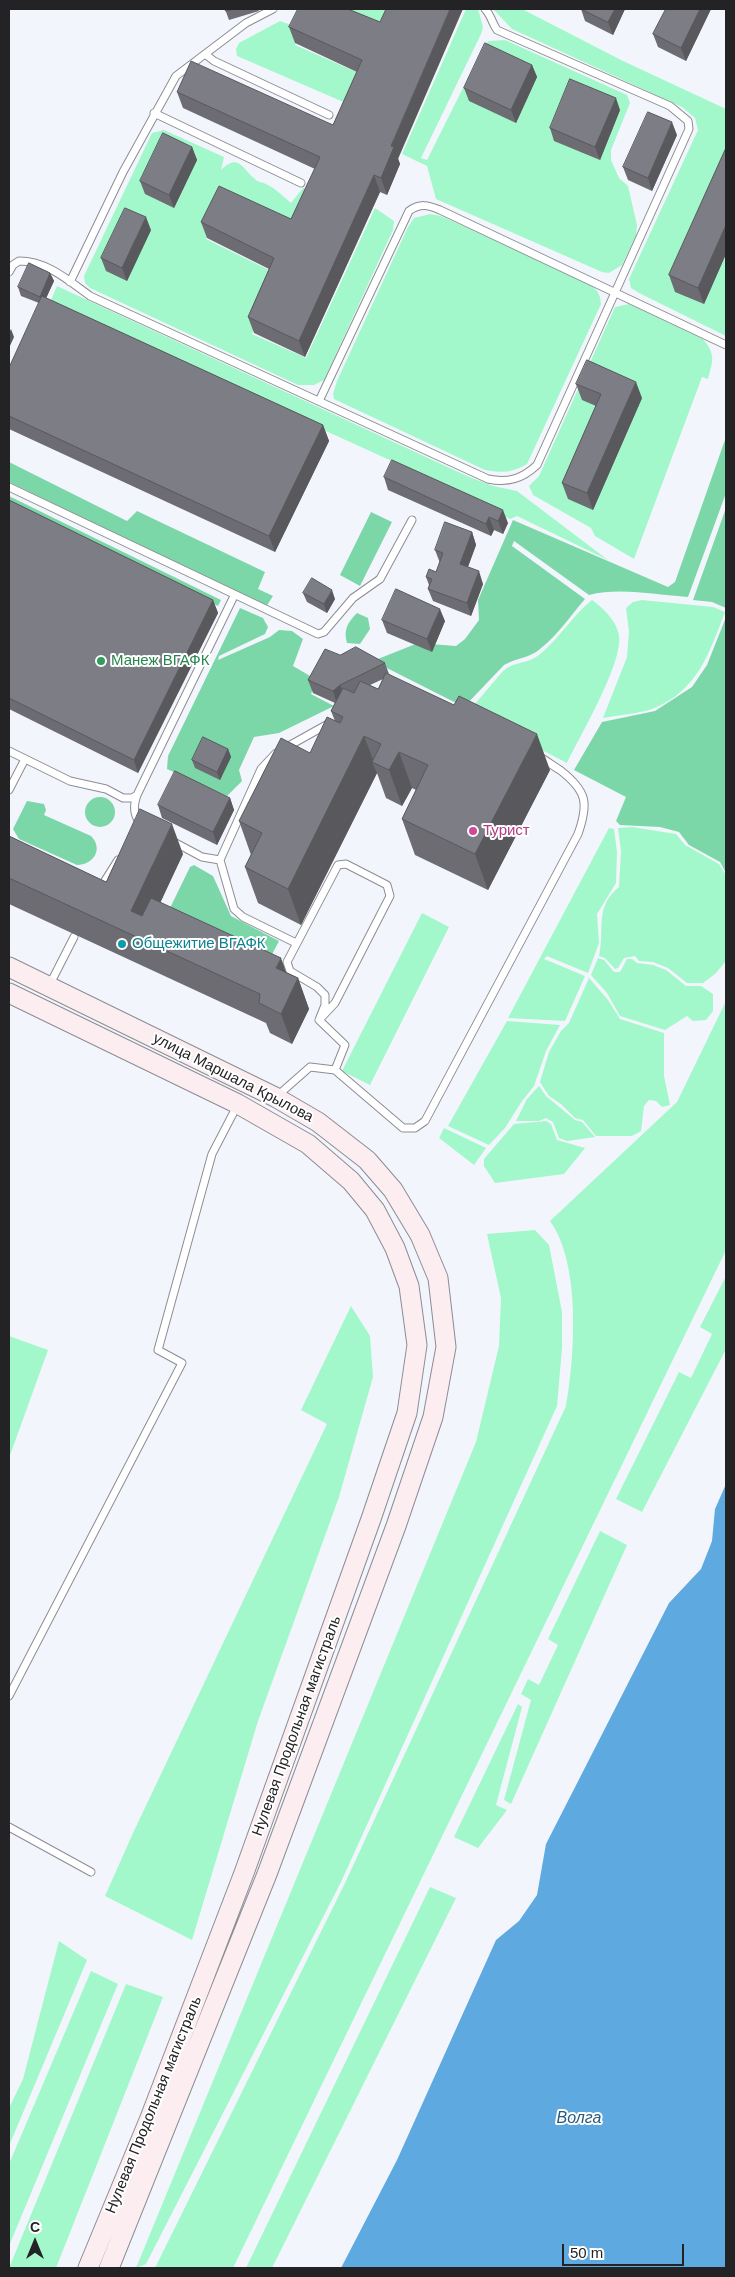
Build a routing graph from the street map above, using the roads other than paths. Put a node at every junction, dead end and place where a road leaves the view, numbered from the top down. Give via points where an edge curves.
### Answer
1 (273, 9) edge
2 (485, 9) edge
3 (205, 54) junction
4 (154, 113) junction
5 (329, 115) dead end
6 (301, 182) dead end
7 (9, 272) edge
8 (70, 282) junction
9 (616, 292) junction
10 (726, 345) edge
11 (319, 401) junction
12 (9, 487) edge
13 (412, 520) dead end
14 (234, 596) junction
15 (339, 718) edge
16 (9, 751) edge
17 (536, 756) edge
18 (24, 759) junction
19 (9, 790) edge
20 (138, 795) junction
21 (140, 824) junction
22 (148, 828) edge
23 (135, 832) edge
24 (163, 836) edge
25 (120, 856) edge
26 (220, 860) junction
27 (92, 884) edge
28 (74, 937) edge
29 (296, 943) junction
30 (9, 967) edge
31 (53, 988) junction
32 (9, 993) edge
33 (48, 1013) junction
34 (319, 1020) junction
35 (335, 1070) junction
36 (275, 1097) junction
37 (238, 1104) junction
38 (351, 1181) joint
39 (420, 1235) joint
40 (9, 1696) edge
41 (9, 1827) edge
42 (91, 1872) dead end
43 (88, 2268) edge
44 (109, 2268) edge

1 - 3 lane via 246,23
2 - 9 lane via 497,30 670,106 688,121 689,129
3 - 4 lane via 176,76
3 - 5 lane
4 - 6 lane
4 - 8 lane
7 - 8 lane via 19,261 30,261
8 - 11 lane via 90,296
9 - 10 lane
9 - 11 lane via 537,465 516,479 488,479
9 - 11 lane via 435,208 420,205 409,211
12 - 14 lane
13 - 14 lane via 380,579 353,598 324,632 312,633
14 - 20 lane
15 - 26 lane via 274,754 261,769
16 - 18 lane
17 - 35 lane via 576,783 585,814 578,834 424,1122 415,1128 403,1128
18 - 19 lane
18 - 20 lane via 70,781 106,789 123,798
20 - 21 lane via 134,813
21 - 22 lane
21 - 23 lane
24 - 26 lane via 202,857
25 - 27 lane via 99,891
26 - 29 lane via 234,909 243,917
28 - 31 lane
29 - 34 lane via 287,962 290,971 324,995
29 - 34 lane via 338,865 346,864 387,885 390,896 335,1002
30 - 31 main road, улица Маршала Крылова
31 - 33 main road via 68,1002 60,1013
31 - 36 main road, улица Маршала Крылова
32 - 33 main road, улица Маршала Крылова
33 - 37 main road, улица Маршала Крылова
34 - 35 lane via 346,1044
35 - 36 lane via 310,1067
36 - 39 main road, улица Маршала Крылова via 318,1122 367,1160 393,1190
37 - 38 main road, улица Маршала Крылова via 308,1144
37 - 40 lane via 212,1154 158,1350 182,1363
38 - 43 main road, Нулевая Продольная магистраль via 375,1210 395,1248 409,1286 417,1345 407,1413 372,1520 244,1873 150,2118
39 - 44 main road, Нулевая Продольная магистраль via 438,1278 446,1347 433,1417 267,1874
41 - 42 lane

